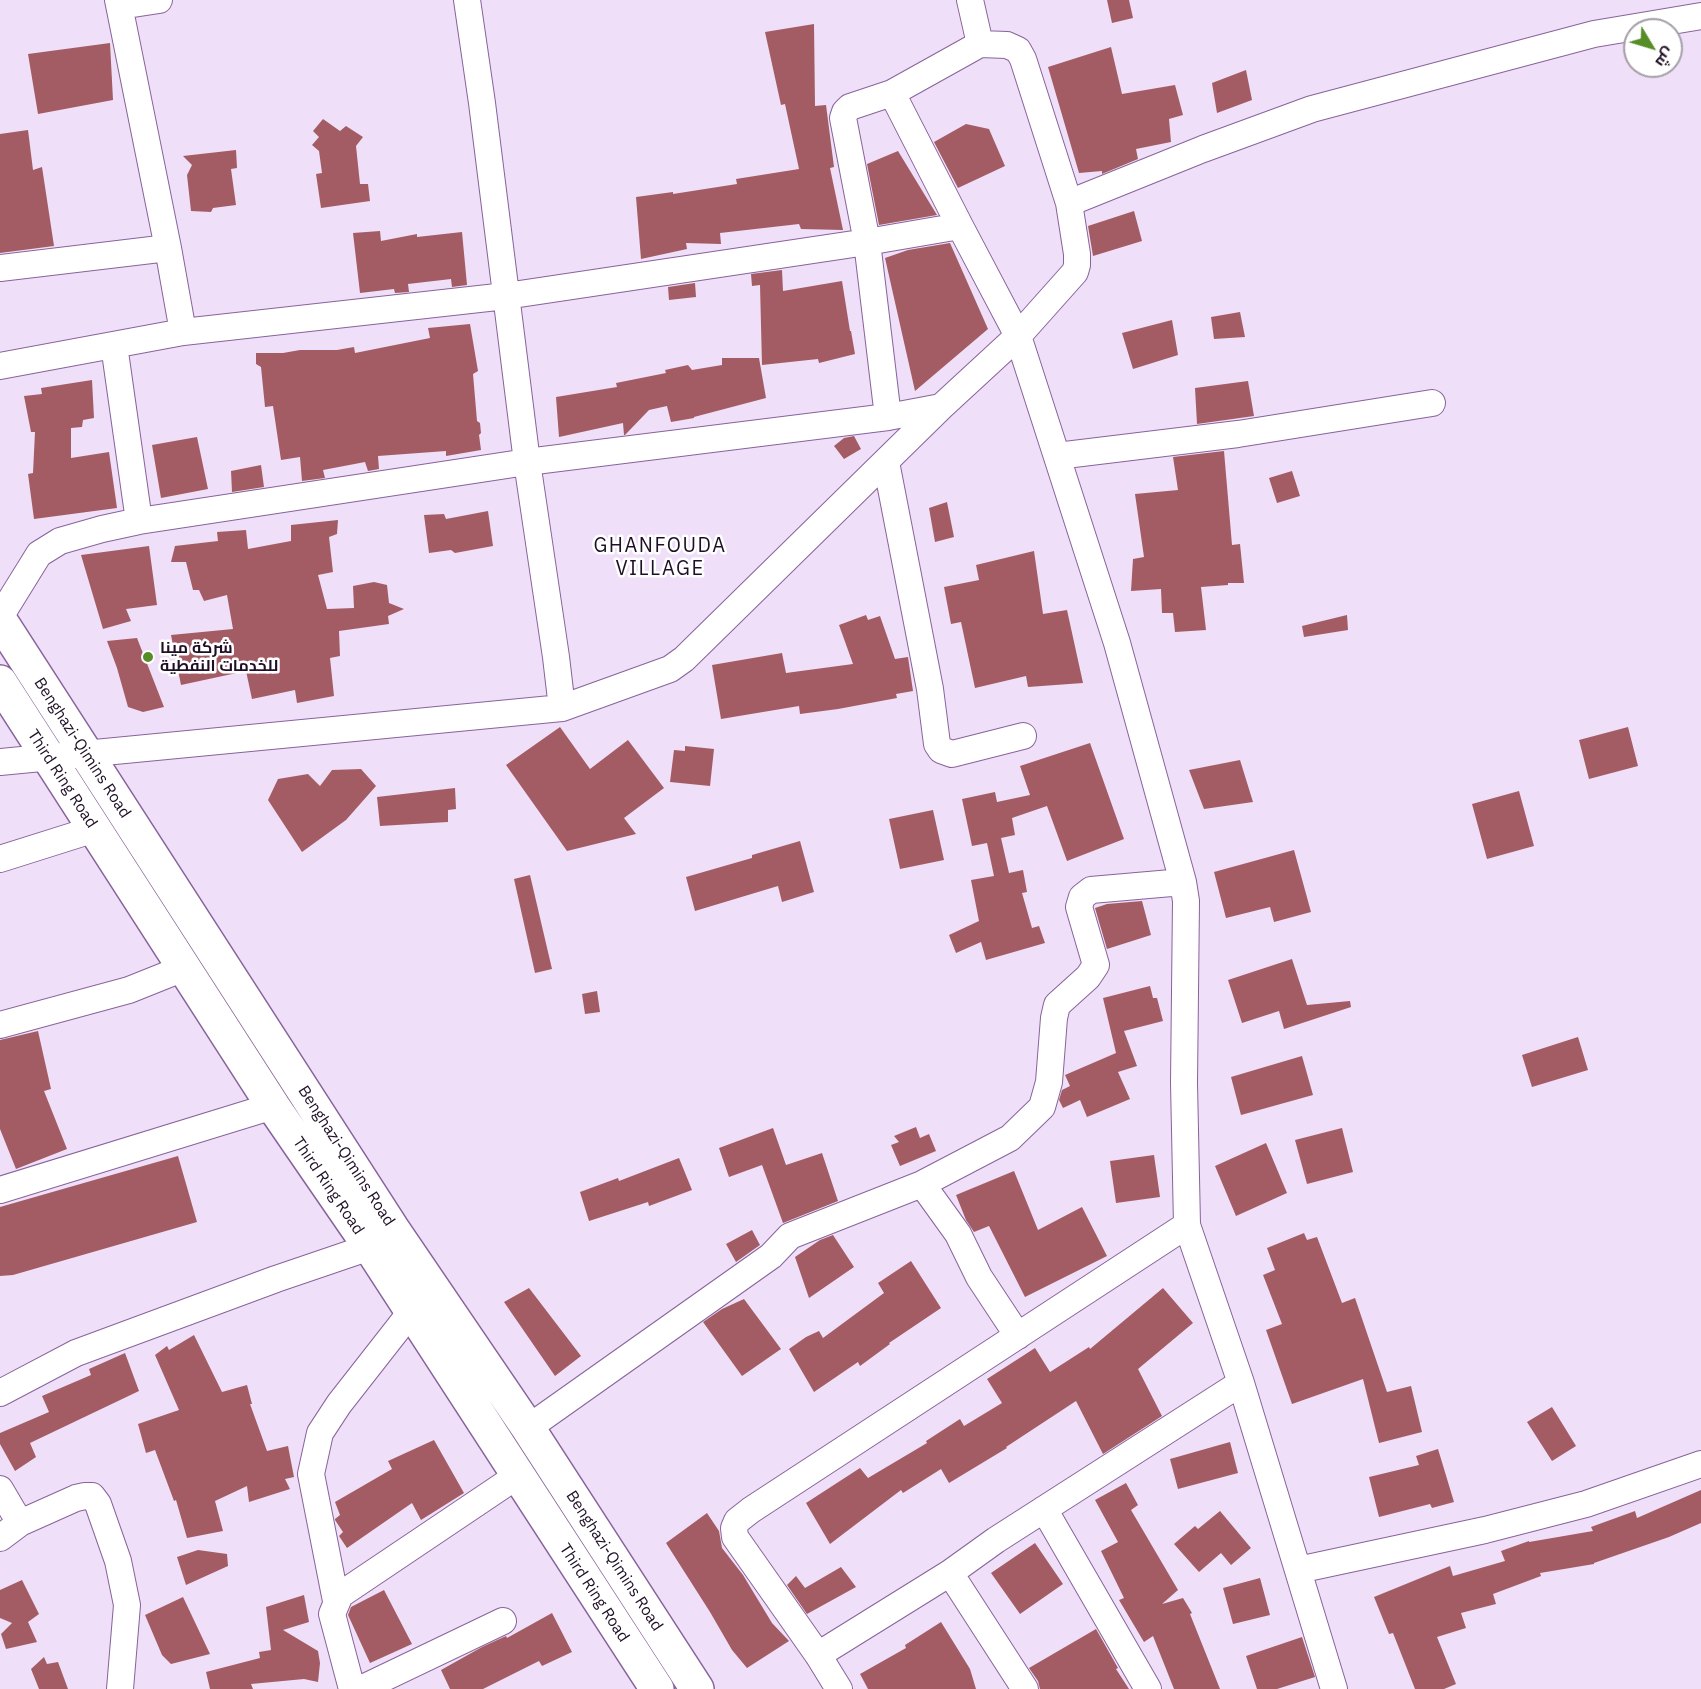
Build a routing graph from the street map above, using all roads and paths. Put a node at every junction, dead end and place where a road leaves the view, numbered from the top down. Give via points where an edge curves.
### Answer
1 (159, 0) edge
2 (467, 0) edge
3 (970, 0) edge
4 (119, 3) edge
5 (1701, 16) edge
6 (980, 44) junction
7 (892, 93) junction
8 (1069, 203) junction
9 (960, 226) junction
10 (867, 242) junction
11 (168, 248) junction
12 (0, 268) edge
13 (506, 296) junction
14 (183, 332) junction
15 (1018, 336) junction
16 (114, 345) junction
17 (0, 366) edge
18 (1432, 403) dead end
19 (942, 407) junction
20 (888, 417) junction
21 (1057, 456) junction
22 (527, 462) junction
23 (886, 462) junction
24 (139, 521) junction
25 (0, 618) edge
26 (0, 682) edge
27 (562, 708) junction
28 (1023, 736) dead end
29 (85, 754) junction
30 (48, 757) junction
31 (0, 762) edge
32 (95, 829) junction
33 (0, 859) edge
34 (1183, 882) junction
35 (184, 968) junction
36 (0, 1025) edge
37 (273, 1106) junction
38 (922, 1184) junction
39 (0, 1190) edge
40 (1187, 1225) junction
41 (370, 1247) junction
42 (411, 1312) junction
43 (1017, 1336) junction
44 (1241, 1383) junction
45 (0, 1393) edge
46 (528, 1428) junction
47 (1701, 1464) edge
48 (517, 1476) junction
49 (0, 1489) edge
50 (1044, 1509) junction
51 (10, 1531) edge
52 (1298, 1570) junction
53 (950, 1573) junction
54 (336, 1601) junction
55 (503, 1621) dead end
56 (818, 1655) junction
57 (120, 1689) edge
58 (352, 1689) edge
59 (361, 1689) edge
60 (657, 1689) edge
61 (697, 1689) edge
62 (839, 1689) edge
63 (1025, 1689) edge
64 (1148, 1689) edge
65 (1334, 1689) edge

1 - 4 street
2 - 13 street
3 - 6 street
4 - 11 street
5 - 8 street via 1594,34 1312,109
6 - 7 street
6 - 8 street via 1007,45 1018,50 1023,58
7 - 9 street
7 - 10 street via 850,107 843,118
8 - 15 street via 1077,254 1075,272
9 - 10 street
9 - 15 street
10 - 13 street
10 - 20 street
11 - 12 street
11 - 14 street
13 - 14 street
13 - 22 street
14 - 16 street
15 - 19 street
15 - 21 street
16 - 17 street
16 - 24 street
18 - 21 street via 1238,434
19 - 20 street
19 - 23 street
20 - 22 street
21 - 34 street via 1117,643
22 - 24 street
22 - 27 street
23 - 27 street via 684,659 670,669
23 - 28 street via 937,744 952,754
24 - 25 street via 60,541 39,554
25 - 29 main road, Benghazi-Qimins Road
26 - 30 main road, Third Ring Road
27 - 29 street
29 - 30 street
29 - 46 main road, Benghazi-Qimins Road via 385,1218
30 - 31 street
30 - 32 main road, Third Ring Road
32 - 33 street
32 - 35 main road, Third Ring Road
34 - 38 street via 1091,890 1082,897 1079,907 1096,965 1057,1005 1049,1082 1042,1107 1010,1138
34 - 40 street
35 - 36 street via 129,990
35 - 37 main road, Third Ring Road
37 - 39 street
37 - 41 main road, Third Ring Road
38 - 43 street via 958,1234 979,1277
38 - 46 street via 790,1236 771,1256
40 - 43 street
40 - 44 street
41 - 42 main road, Third Ring Road
41 - 45 street via 76,1353
42 - 48 main road, Third Ring Road
42 - 54 street via 320,1433 311,1473
43 - 56 street via 737,1521 735,1537
44 - 50 street
44 - 52 street
46 - 61 main road, Benghazi-Qimins Road
47 - 52 street via 1575,1507
48 - 54 street
48 - 60 main road, Third Ring Road
49 - 51 street
50 - 53 street
50 - 64 street
51 - 57 street via 85,1496 98,1504 118,1561 127,1605
52 - 65 street
53 - 56 street
53 - 63 street
54 - 58 street via 332,1614
55 - 59 street
56 - 62 street

